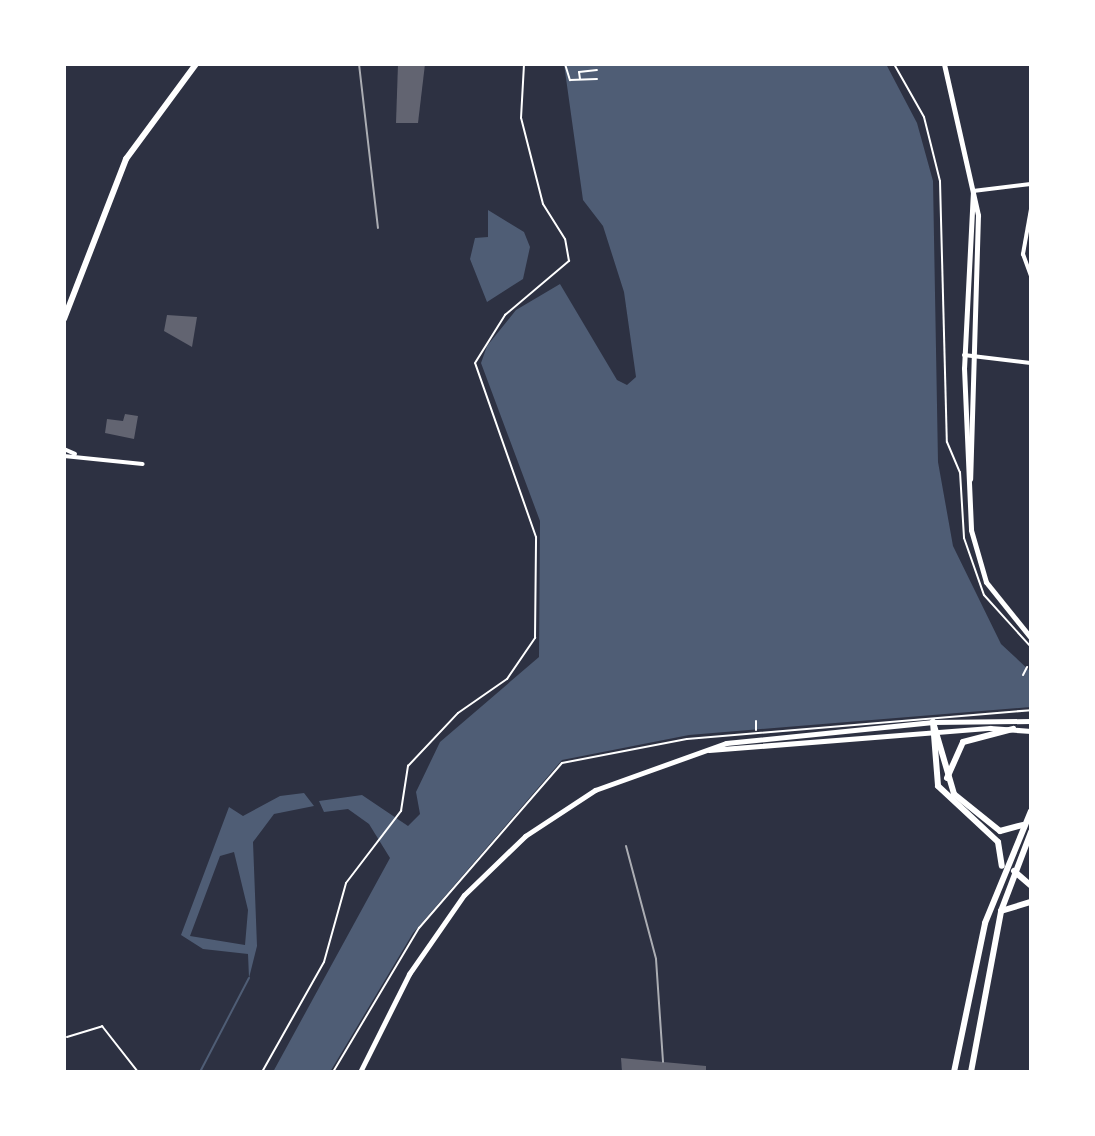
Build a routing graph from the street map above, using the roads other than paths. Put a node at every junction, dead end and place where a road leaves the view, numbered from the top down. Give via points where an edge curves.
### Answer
1 (196, 64) edge
2 (944, 64) edge
3 (1031, 184) edge
4 (973, 191) junction
5 (1031, 209) edge
6 (1031, 276) edge
7 (64, 319) edge
8 (964, 355) junction
9 (975, 357) junction
10 (1031, 363) edge
11 (64, 449) edge
12 (78, 455) junction
13 (64, 456) edge
14 (143, 464) dead end
15 (969, 494) junction
16 (1031, 638) edge
17 (1031, 721) edge
18 (933, 722) junction
19 (1013, 729) junction
20 (1031, 731) edge
21 (937, 732) junction
22 (929, 733) junction
23 (705, 750) junction
24 (946, 782) junction
25 (1031, 811) edge
26 (1023, 824) junction
27 (1031, 832) edge
28 (1002, 869) junction
29 (1014, 871) junction
30 (1031, 886) edge
31 (1031, 902) edge
32 (1001, 911) junction
33 (360, 1072) edge
34 (954, 1072) edge
35 (971, 1072) edge

1 - 7 main road via 126,159
2 - 4 main road
3 - 4 street
4 - 8 main road
4 - 9 main road
5 - 6 street via 1023,254
8 - 9 street
8 - 15 main road
9 - 10 street
9 - 15 main road
11 - 12 street
12 - 13 street
12 - 14 street
15 - 16 main road via 986,582
17 - 18 main road
18 - 21 main road
18 - 22 main road
18 - 23 main road
19 - 20 main road
19 - 21 main road
19 - 24 main road via 963,742
21 - 22 main road
21 - 24 main road
22 - 23 main road
22 - 28 main road via 941,793 998,842
23 - 33 main road via 595,790 505,853 428,943
24 - 26 main road via 996,829 1013,832
25 - 26 main road
26 - 28 main road
27 - 29 main road
28 - 34 main road
29 - 30 main road
29 - 32 main road
31 - 32 main road
32 - 35 main road

